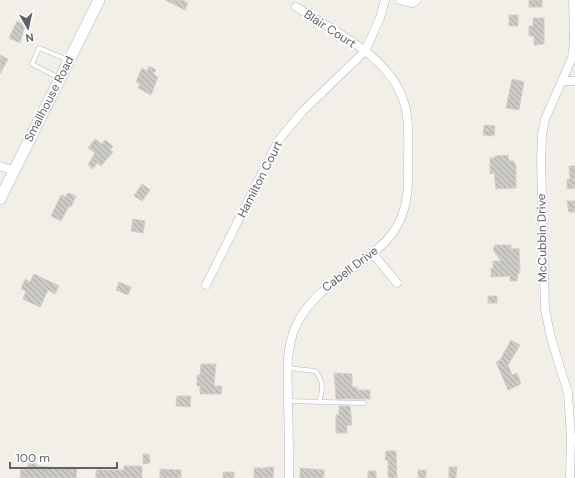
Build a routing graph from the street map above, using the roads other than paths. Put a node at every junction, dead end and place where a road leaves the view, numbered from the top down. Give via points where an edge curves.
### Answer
1 (99, 0) edge
2 (386, 0) edge
3 (400, 0) edge
4 (417, 0) edge
5 (573, 0) edge
6 (296, 7) dead end
7 (364, 51) junction
8 (69, 60) junction
9 (59, 78) junction
10 (562, 81) junction
11 (575, 81) edge
12 (0, 166) edge
13 (14, 171) junction
14 (0, 199) edge
15 (373, 254) junction
16 (397, 283) dead end
17 (206, 285) dead end
18 (288, 368) junction
19 (288, 401) junction
20 (319, 402) junction
21 (364, 403) dead end
22 (290, 478) edge
23 (570, 478) edge

1 - 8 street, Smallhouse Road
2 - 7 street, Hamilton Court
3 - 4 street via 412,3
5 - 10 street, McCubbin Drive via 572,58
6 - 7 street, Blair Court
7 - 15 street, Cabell Drive via 381,63 398,87 408,128 406,207 399,223
7 - 17 street, Hamilton Court via 302,112 278,141
8 - 9 street, Smallhouse Road
8 - 9 lane via 40,48 34,57 32,64
9 - 13 street, Smallhouse Road
10 - 11 street
10 - 23 street, McCubbin Drive via 543,128 540,162 544,302 550,338 568,393
12 - 13 street
13 - 14 street, Smallhouse Road
15 - 16 street
15 - 18 street, Cabell Drive via 320,292 309,305 301,316 291,340
18 - 19 street, Cabell Drive
18 - 20 lane via 315,371 321,377
19 - 20 lane
19 - 22 street, Cabell Drive
20 - 21 lane

